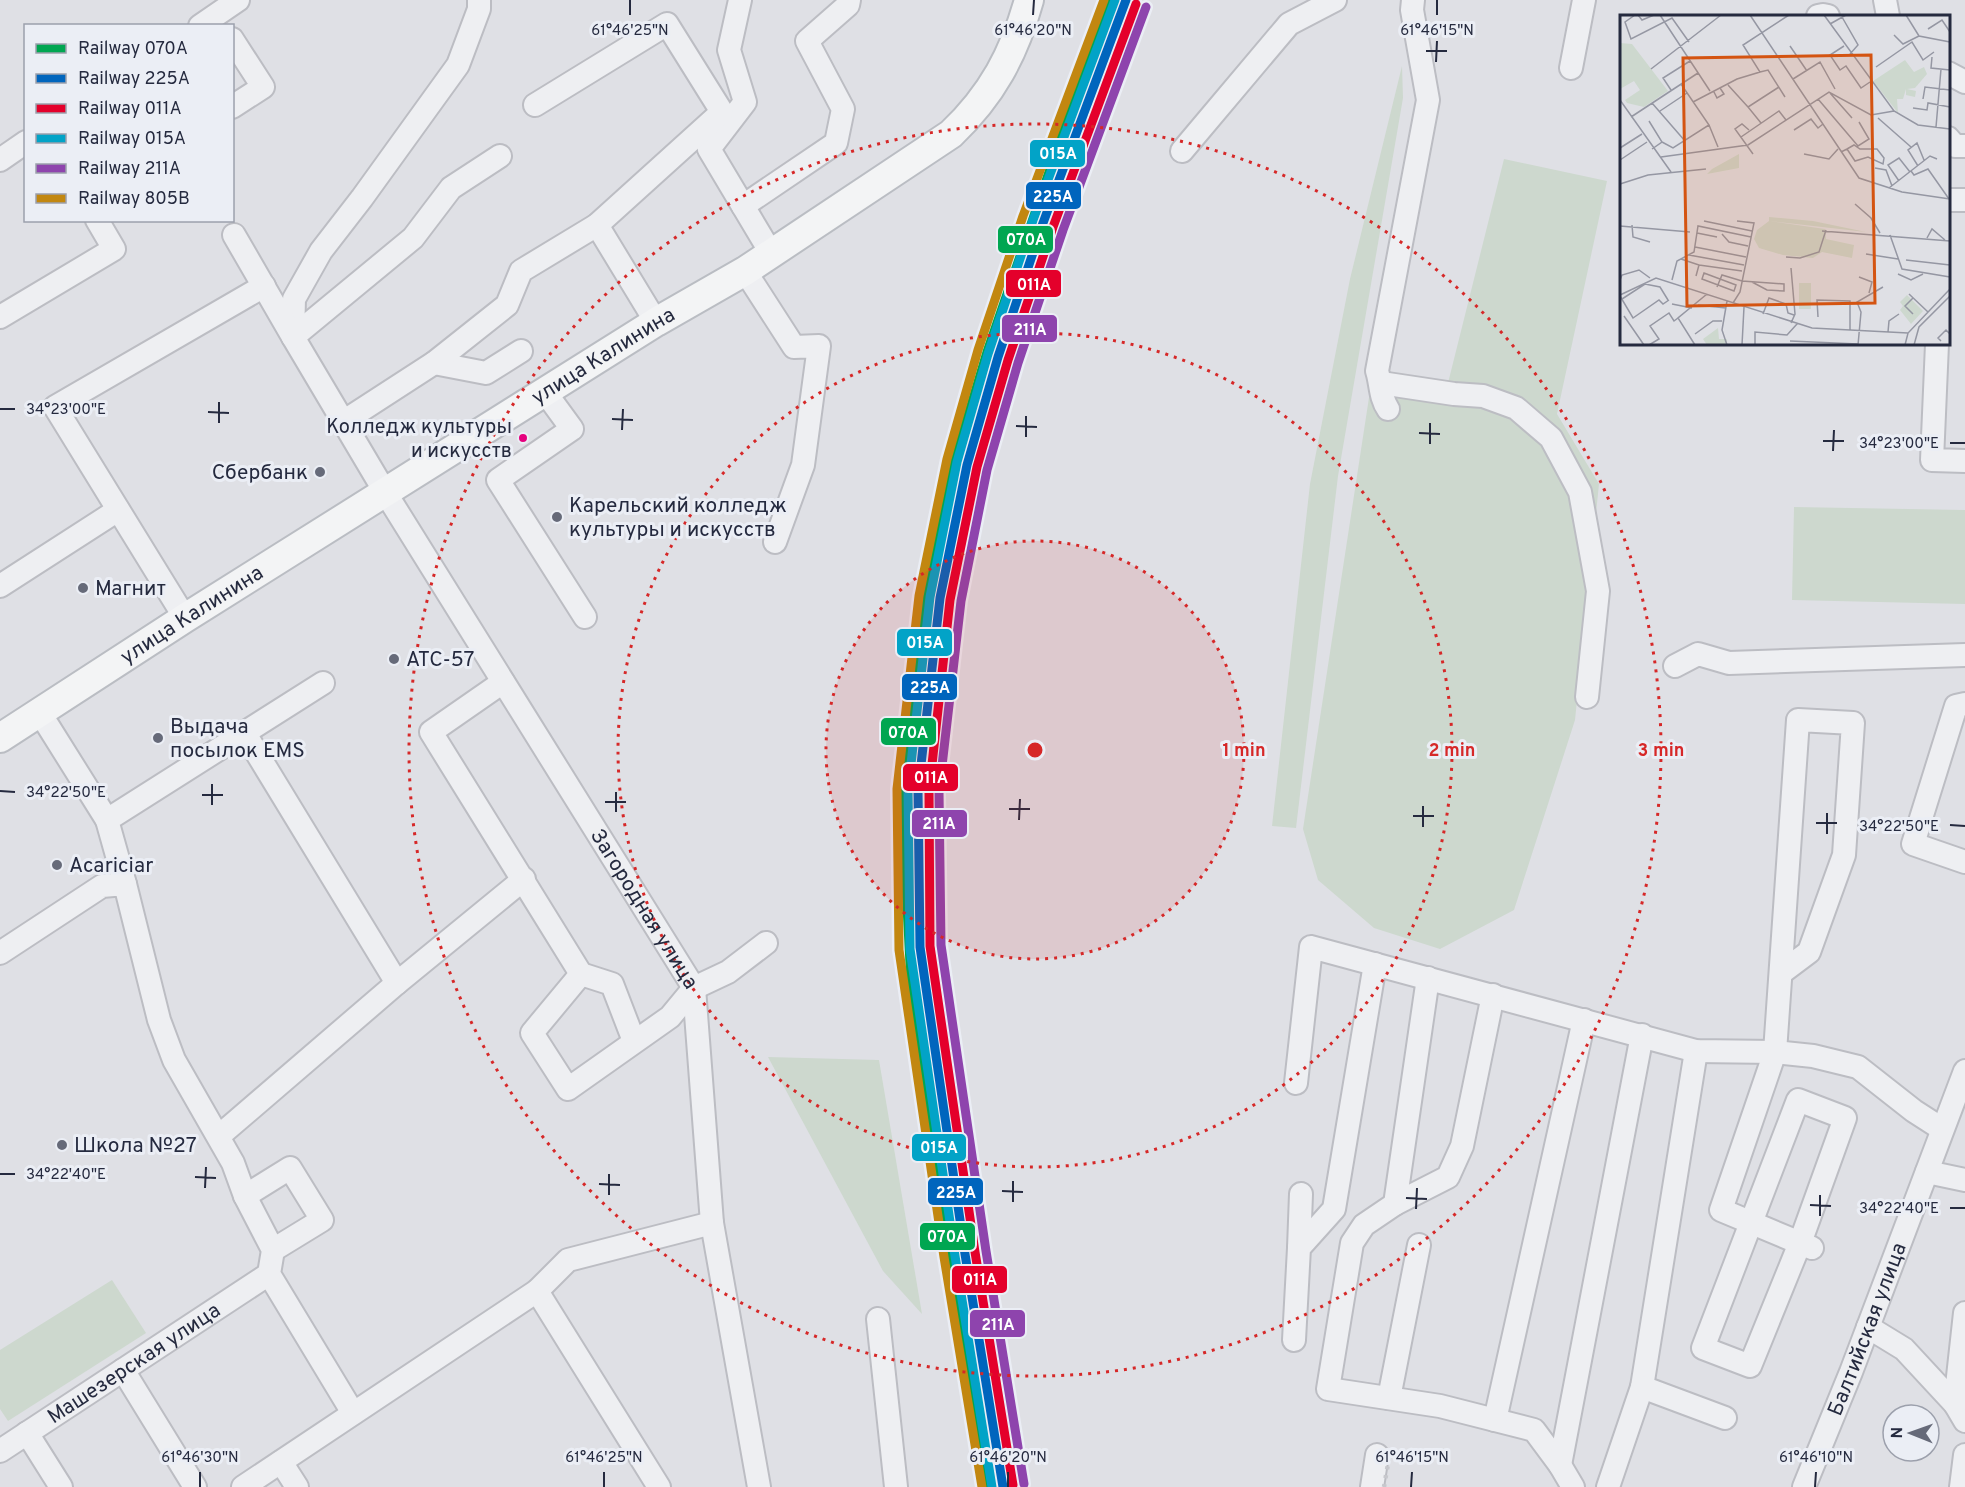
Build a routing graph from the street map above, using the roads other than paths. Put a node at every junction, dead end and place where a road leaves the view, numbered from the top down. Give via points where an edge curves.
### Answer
1 (238, 0) edge
2 (479, 0) edge
3 (740, 0) edge
4 (849, 0) edge
5 (1029, 0) edge
6 (1335, 0) edge
7 (1413, 0) edge
8 (1584, 0) edge
9 (1885, 0) edge
10 (1888, 15) edge
11 (214, 22) edge
12 (234, 42) edge
13 (1571, 69) dead end
14 (1950, 74) edge
15 (1965, 82) edge
16 (535, 105) dead end
17 (234, 106) edge
18 (1950, 140) edge
19 (24, 143) edge
20 (1965, 146) edge
21 (1182, 152) dead end
22 (500, 156) dead end
23 (0, 160) edge
24 (743, 206) junction
25 (98, 222) edge
26 (597, 225) junction
27 (234, 235) dead end
28 (771, 253) junction
29 (745, 271) junction
30 (264, 286) junction
31 (0, 317) edge
32 (656, 322) junction
33 (293, 338) junction
34 (1936, 345) edge
35 (521, 351) dead end
36 (434, 363) junction
37 (1381, 383) junction
38 (545, 392) junction
39 (1388, 409) dead end
40 (343, 422) junction
41 (1965, 461) edge
42 (385, 492) junction
43 (118, 510) junction
44 (775, 542) dead end
45 (0, 586) edge
46 (585, 617) dead end
47 (185, 618) junction
48 (1965, 655) edge
49 (1675, 666) dead end
50 (503, 682) junction
51 (323, 683) dead end
52 (1587, 697) dead end
53 (1965, 704) edge
54 (39, 712) junction
55 (244, 732) junction
56 (0, 738) edge
57 (107, 820) junction
58 (1965, 862) edge
59 (524, 879) junction
60 (126, 884) junction
61 (766, 943) dead end
62 (0, 953) edge
63 (1375, 964) junction
64 (1781, 973) junction
65 (581, 974) junction
66 (1428, 978) junction
67 (397, 982) junction
68 (694, 988) junction
69 (1493, 995) junction
70 (1584, 1020) junction
71 (1642, 1035) junction
72 (634, 1041) junction
73 (1696, 1051) junction
74 (1775, 1052) junction
75 (1965, 1071) edge
76 (1296, 1083) dead end
77 (1942, 1129) junction
78 (219, 1136) junction
79 (1927, 1172) junction
80 (1965, 1180) edge
81 (1301, 1194) dead end
82 (245, 1196) junction
83 (1395, 1204) junction
84 (712, 1223) junction
85 (1752, 1223) junction
86 (1419, 1245) dead end
87 (1806, 1245) junction
88 (1299, 1248) junction
89 (273, 1250) junction
90 (269, 1274) junction
91 (537, 1291) junction
92 (1965, 1313) edge
93 (878, 1320) dead end
94 (1868, 1327) junction
95 (1294, 1340) dead end
96 (123, 1370) junction
97 (1642, 1387) junction
98 (1389, 1398) junction
99 (1960, 1412) edge
100 (353, 1413) junction
101 (1725, 1418) dead end
102 (1495, 1420) junction
103 (27, 1433) junction
104 (0, 1451) edge
105 (1377, 1455) dead end
106 (1965, 1455) edge
107 (280, 1462) junction
108 (1560, 1465) junction
109 (61, 1487) edge
110 (195, 1487) edge
111 (243, 1487) edge
112 (297, 1487) edge
113 (658, 1487) edge
114 (759, 1487) edge
115 (896, 1487) edge
116 (1372, 1487) edge
117 (1573, 1487) edge
118 (1608, 1487) edge
119 (1804, 1487) edge
120 (1961, 1487) edge

1 - 11 street
2 - 33 street via 458,65 321,251 294,299
3 - 24 street via 729,50 745,102 709,149
4 - 24 street via 807,40 843,108 836,143
5 - 28 main road, улица Калинина via 1006,63 974,112 951,134
6 - 21 street via 1289,24
7 - 37 street via 1428,100 1377,371
8 - 13 street
9 - 10 street
12 - 17 street via 263,87
14 - 15 street
16 - 26 street via 667,24 722,112
18 - 20 street via 1955,146
19 - 23 street
22 - 33 street via 451,188 413,238
24 - 28 street
25 - 31 street via 114,249
26 - 32 street
26 - 36 street via 521,272 507,305
27 - 30 street, Загородная улица
28 - 29 main road, улица Калинина
29 - 32 main road, улица Калинина
29 - 44 street via 794,347 819,346 804,465
30 - 33 street, Загородная улица
30 - 43 street via 55,407
32 - 38 main road, улица Калинина
33 - 40 street, Загородная улица
34 - 41 street via 1932,460
35 - 36 street via 486,373
36 - 40 street
37 - 39 street via 1383,402
37 - 52 street via 1483,396 1516,408 1551,438 1580,492 1598,591
38 - 42 main road, улица Калинина
38 - 46 street via 572,429 498,480
40 - 42 street, Загородная улица
42 - 47 main road, улица Калинина
42 - 50 street, Загородная улица
43 - 45 street
43 - 47 street
47 - 54 main road, улица Калинина
48 - 49 street via 1730,663 1698,654
50 - 59 street via 431,732
50 - 68 street, Загородная улица
51 - 55 street
53 - 58 street via 1956,706 1913,844
54 - 56 main road, улица Калинина
54 - 57 street
55 - 57 street
55 - 67 street
57 - 60 street
59 - 65 street
59 - 67 street
60 - 62 street via 102,886
60 - 78 street via 159,1020 174,1060
61 - 68 street via 728,972
63 - 66 street
63 - 76 street via 1311,947
63 - 88 street via 1334,1209
64 - 64 street via 1809,952 1844,855 1853,723 1798,720
64 - 74 street
65 - 72 street via 612,984
65 - 72 street via 532,1033 568,1089
66 - 69 street
66 - 83 street
67 - 78 street
68 - 72 street via 670,1017
68 - 84 street, Загородная улица
69 - 70 street
69 - 83 street via 1462,1146 1448,1177
70 - 71 street
70 - 102 street
71 - 73 street
71 - 108 street
73 - 74 street
73 - 97 street
74 - 77 street via 1858,1067
74 - 85 street via 1721,1210
75 - 77 street, Балтийская улица
77 - 79 street, Балтийская улица
78 - 82 street
79 - 80 street
79 - 94 street, Балтийская улица
81 - 88 street
82 - 89 street
82 - 89 street via 290,1168 322,1220
83 - 98 street via 1364,1225 1352,1243 1328,1389
84 - 91 street via 568,1260
84 - 114 street, Загородная улица
85 - 87 street
85 - 87 street via 1798,1100 1845,1118
85 - 87 street via 1703,1348 1750,1366
86 - 98 street
88 - 95 street
89 - 90 street
90 - 96 street, Машезерская улица
90 - 100 street
91 - 100 street
91 - 113 street
92 - 99 street
93 - 115 street
94 - 99 street via 1904,1348
94 - 119 street, Балтийская улица
96 - 103 street, Машезерская улица
96 - 110 street
97 - 101 street
97 - 118 street
98 - 102 street
100 - 107 street
102 - 108 street via 1534,1430
103 - 104 street, Машезерская улица
103 - 109 street
105 - 116 street
106 - 120 street
107 - 111 street
107 - 112 street
108 - 117 street

